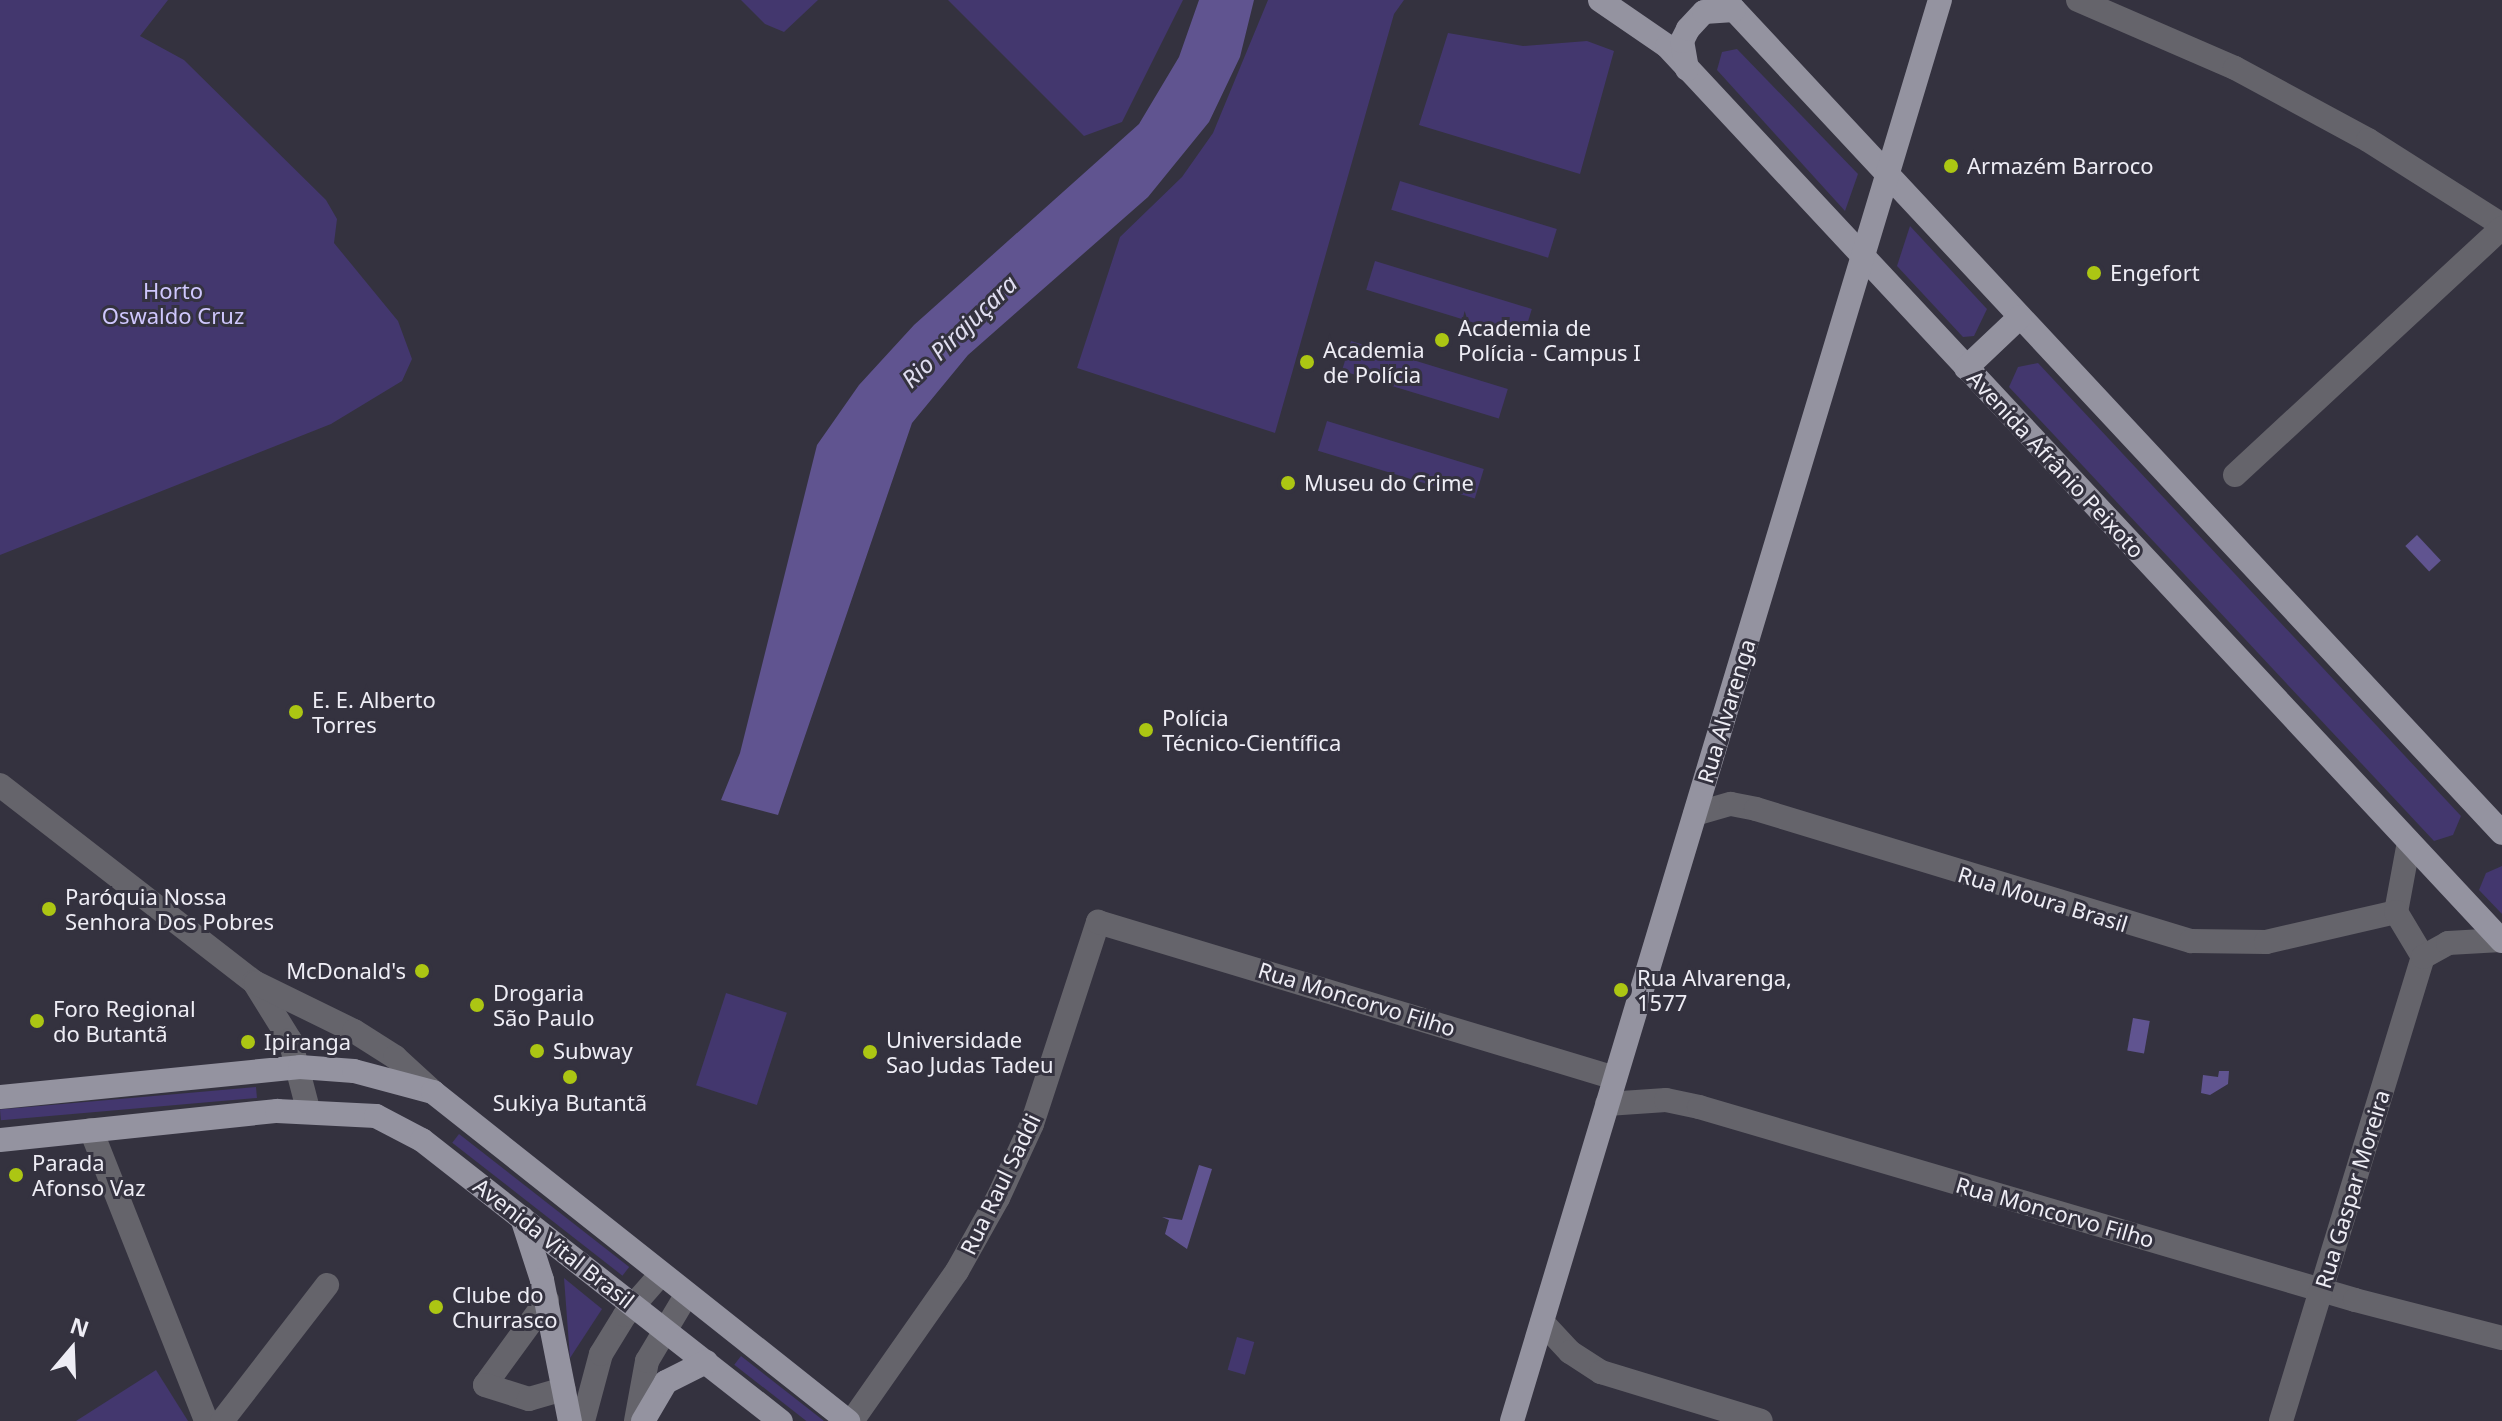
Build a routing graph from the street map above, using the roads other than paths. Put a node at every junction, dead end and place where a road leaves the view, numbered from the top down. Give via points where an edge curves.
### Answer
1 (1600, 0) edge
2 (1940, 0) edge
3 (2078, 0) edge
4 (1729, 5) edge
5 (1687, 69) junction
6 (1887, 174) junction
7 (2502, 227) edge
8 (1863, 258) junction
9 (2020, 317) junction
10 (1966, 368) junction
11 (2235, 475) dead end
12 (0, 785) edge
13 (1695, 814) junction
14 (2502, 833) edge
15 (2409, 842) junction
16 (2396, 912) junction
17 (1098, 922) joint
18 (2501, 941) edge
19 (2423, 957) junction
20 (254, 982) junction
21 (300, 1067) junction
22 (1615, 1078) junction
23 (433, 1092) junction
24 (0, 1097) edge
25 (1607, 1104) junction
26 (308, 1109) junction
27 (91, 1130) junction
28 (0, 1140) edge
29 (522, 1218) junction
30 (661, 1274) junction
31 (327, 1285) dead end
32 (2321, 1290) junction
33 (687, 1294) junction
34 (547, 1300) junction
35 (635, 1306) junction
36 (1542, 1322) junction
37 (662, 1328) junction
38 (2502, 1338) edge
39 (706, 1362) junction
40 (564, 1389) junction
41 (206, 1421) edge
42 (222, 1421) edge
43 (570, 1421) edge
44 (583, 1421) edge
45 (636, 1421) edge
46 (643, 1421) edge
47 (781, 1421) edge
48 (850, 1421) edge
49 (1512, 1421) edge
50 (1761, 1421) edge
51 (2281, 1421) edge

1 - 5 main road, Avenida Afrânio Peixoto via 1658,38
2 - 6 main road, Rua Alvarenga
3 - 7 street via 2235,68 2403,160
4 - 5 main road via 1704,12 1688,29 1682,41
4 - 6 main road
5 - 8 main road, Avenida Afrânio Peixoto
6 - 8 main road, Rua Alvarenga
6 - 9 main road
7 - 11 street
8 - 10 main road, Avenida Afrânio Peixoto
8 - 13 main road, Rua Alvarenga
9 - 10 main road
9 - 14 main road
10 - 15 main road, Avenida Afrânio Peixoto
12 - 20 street, Avenida Vital Brasil
13 - 16 street, Rua Moura Brasil via 1715,805 1756,809 2191,941 2266,942
13 - 22 main road, Rua Alvarenga
15 - 16 street
15 - 18 main road, Avenida Afrânio Peixoto
16 - 19 street
17 - 22 street, Rua Moncorvo Filho
17 - 48 street, Rua Raul Saddi via 1032,1124 998,1198 957,1271
18 - 19 street via 2448,943
19 - 32 street, Rua Gaspar Moreira
20 - 21 street, Avenida Vital Brasil via 281,1017
20 - 23 street, Avenida Vital Brasil via 347,1026 395,1057
21 - 23 main road, Avenida Vital Brasil via 354,1071
21 - 24 main road
21 - 26 street
22 - 25 main road, Rua Alvarenga
23 - 30 main road, Avenida Vital Brasil
25 - 32 street, Rua Moncorvo Filho via 1666,1100 1699,1107
25 - 36 main road, Rua Alvarenga
26 - 27 main road, Avenida Vital Brasil
26 - 29 main road, Avenida Vital Brasil via 360,1112 397,1124
27 - 28 main road, Avenida Vital Brasil
27 - 41 street
29 - 34 main road
29 - 35 main road, Avenida Vital Brasil
30 - 33 main road, Avenida Vital Brasil
30 - 35 street
31 - 42 street
32 - 38 street, Rua Moncorvo Filho
32 - 51 street, Rua Gaspar Moreira
33 - 37 street
33 - 48 main road, Avenida Vital Brasil
34 - 40 main road
34 - 40 street via 485,1385 529,1399
35 - 37 main road, Avenida Vital Brasil
35 - 44 street via 601,1354
36 - 49 main road, Rua Alvarenga
36 - 50 street via 1570,1352 1601,1372
37 - 39 main road, Avenida Vital Brasil
37 - 45 street via 640,1381
39 - 46 main road via 666,1382
39 - 47 main road, Avenida Vital Brasil
40 - 43 main road

